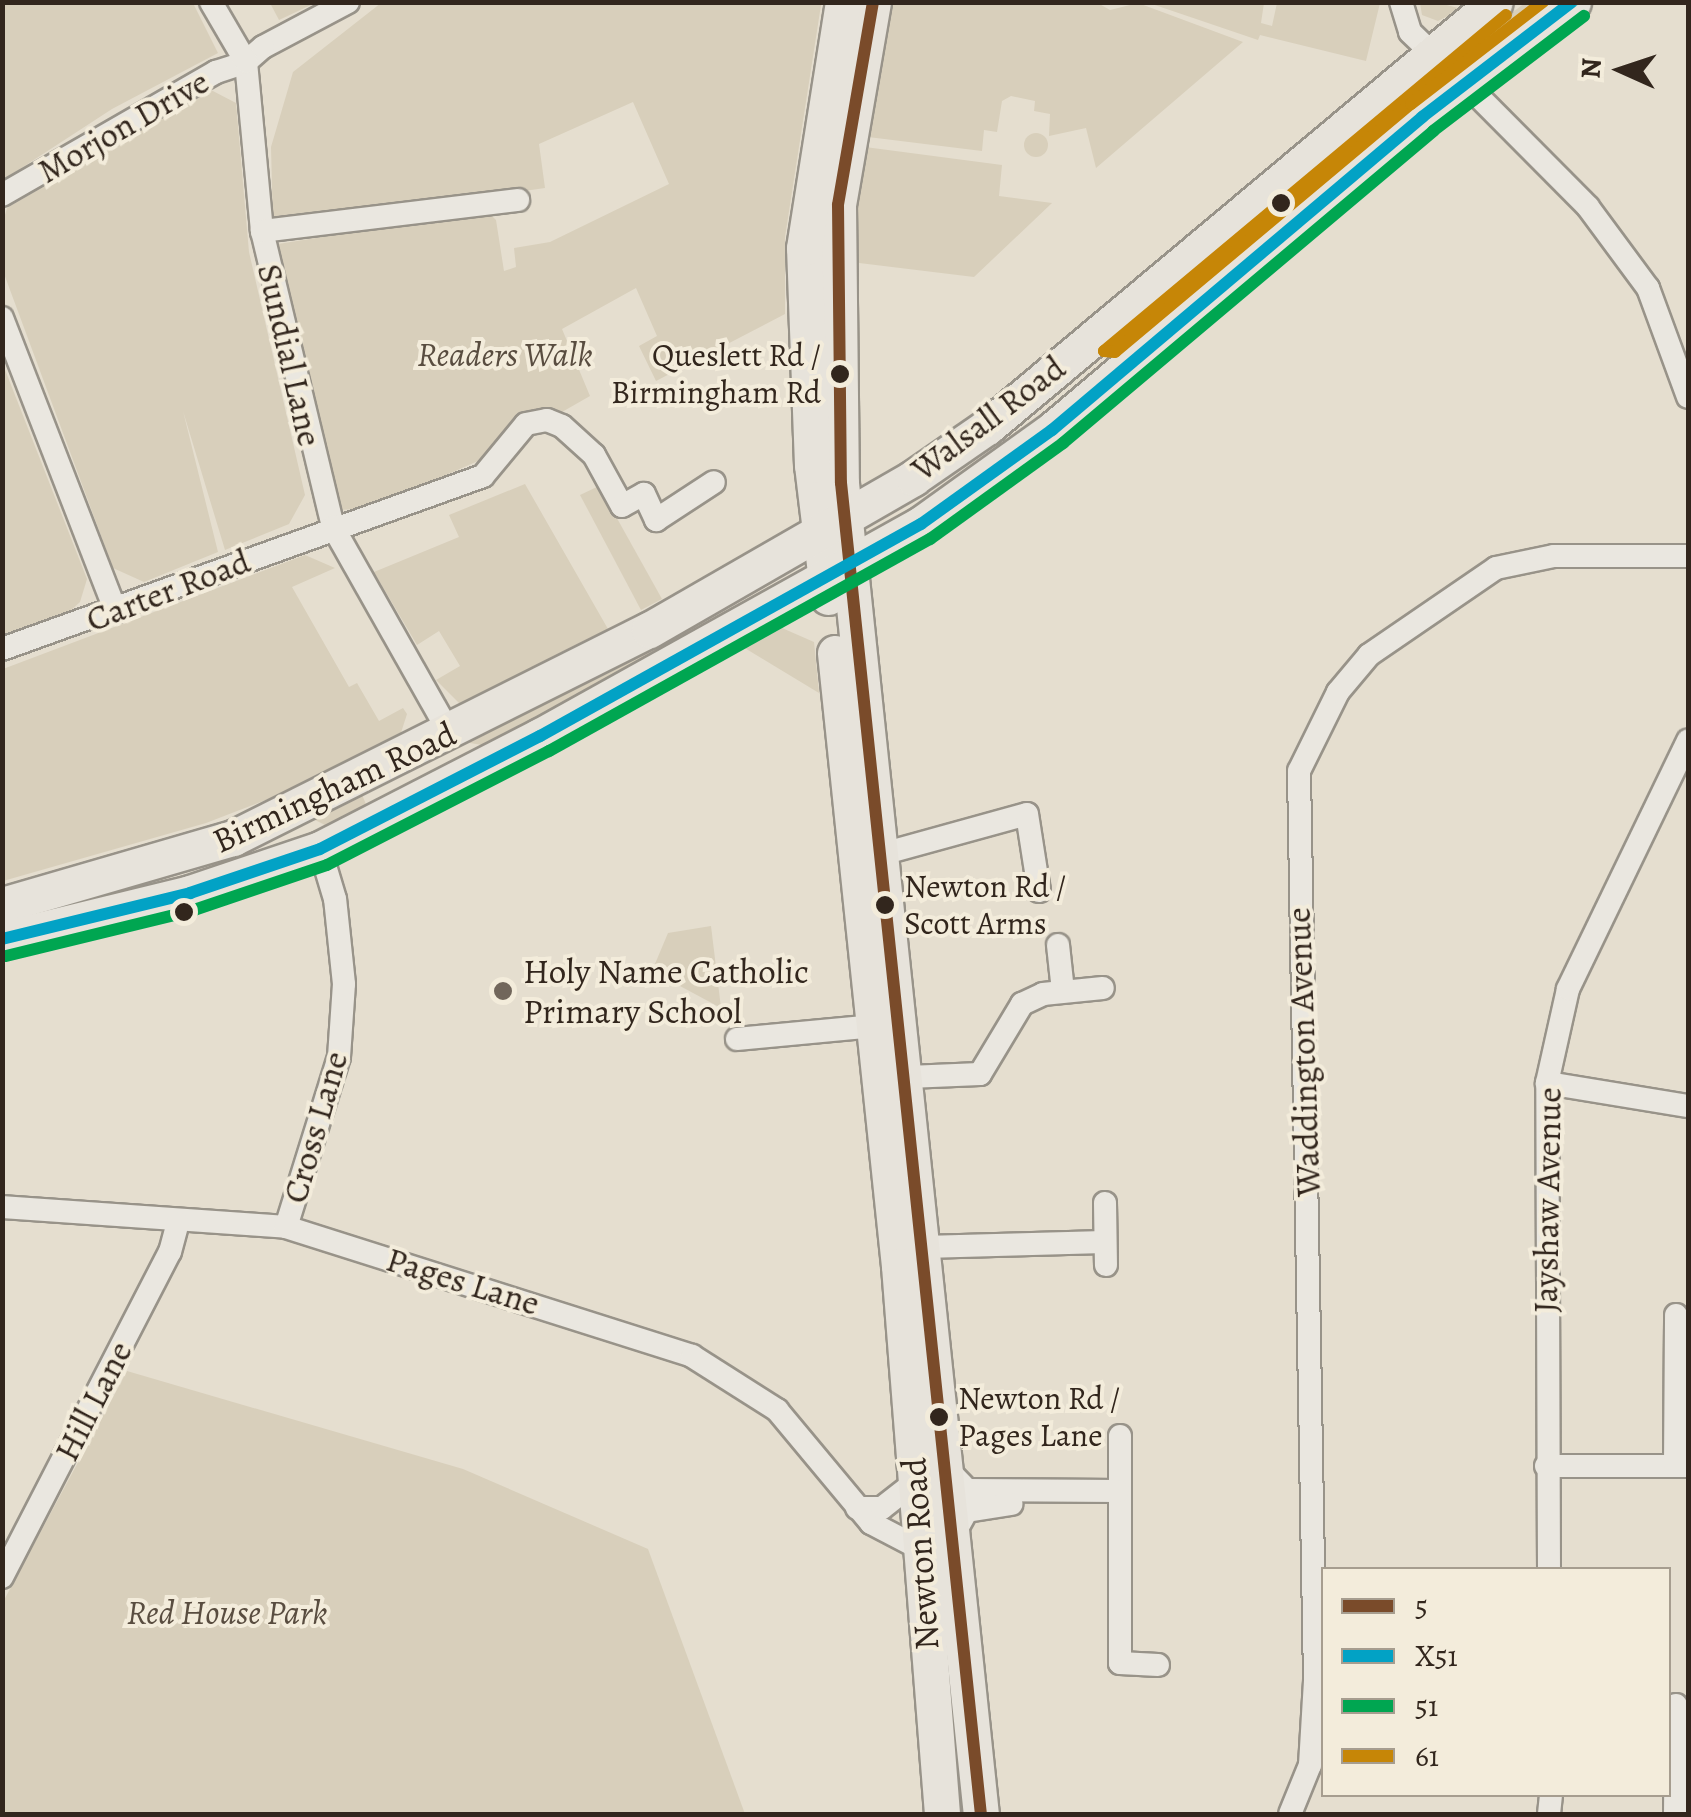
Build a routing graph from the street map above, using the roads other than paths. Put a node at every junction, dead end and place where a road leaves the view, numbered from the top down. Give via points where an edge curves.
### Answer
1 (211, 2) edge
2 (348, 2) edge
3 (843, 2) edge
4 (873, 2) edge
5 (1401, 2) edge
6 (1496, 2) edge
7 (1573, 2) edge
8 (1431, 52) junction
9 (246, 62) junction
10 (1466, 84) junction
11 (1323, 141) junction
12 (1354, 177) junction
13 (2, 195) edge
14 (505, 225) dead end
15 (262, 231) junction
16 (820, 317) junction
17 (2, 318) edge
18 (1082, 346) junction
19 (1120, 370) junction
20 (1688, 397) edge
21 (837, 410) junction
22 (714, 482) dead end
23 (898, 486) junction
24 (333, 528) junction
25 (834, 548) junction
26 (1688, 556) edge
27 (116, 612) junction
28 (2, 650) edge
29 (450, 734) junction
30 (1688, 740) edge
31 (470, 773) junction
32 (320, 848) junction
33 (882, 854) junction
34 (162, 862) junction
35 (1039, 891) dead end
36 (2, 905) edge
37 (2, 939) edge
38 (1058, 945) dead end
39 (1103, 988) dead end
40 (1062, 991) junction
41 (874, 1026) junction
42 (737, 1040) dead end
43 (908, 1078) junction
44 (1547, 1083) junction
45 (1688, 1106) edge
46 (1105, 1203) dead end
47 (2, 1207) edge
48 (178, 1223) junction
49 (286, 1227) junction
50 (924, 1247) junction
51 (1680, 1328) edge
52 (1120, 1436) dead end
53 (1546, 1466) junction
54 (1682, 1466) edge
55 (929, 1474) junction
56 (1118, 1491) junction
57 (1025, 1492) junction
58 (857, 1508) junction
59 (935, 1549) junction
60 (1549, 1567) edge
61 (2, 1577) edge
62 (1158, 1666) dead end
63 (1678, 1705) edge
64 (942, 1814) edge
65 (981, 1814) edge
66 (1290, 1814) edge
67 (1675, 1814) edge

1 - 9 street
2 - 9 street
3 - 16 highway via 814,151
4 - 16 highway
5 - 8 street via 1410,32
6 - 8 highway, Walsall Road
7 - 10 highway, Walsall Road
8 - 11 highway, Walsall Road
9 - 13 street, Morjon Drive via 216,72
9 - 15 street, Sundial Lane
10 - 12 highway, Walsall Road
10 - 20 street via 1588,207 1648,288
11 - 12 highway
11 - 18 highway, Walsall Road
12 - 19 highway, Walsall Road
14 - 15 street via 510,200
15 - 24 street, Sundial Lane
16 - 21 highway
16 - 25 highway
17 - 27 street
18 - 19 highway via 1090,368
18 - 23 highway, Walsall Road via 987,427
19 - 25 highway, Walsall Road via 977,487
21 - 23 highway via 861,468
21 - 25 highway
22 - 24 street via 656,520 644,494 622,506 562,426 547,420 526,424 483,476
23 - 25 highway, Walsall Road
24 - 27 street, Carter Road
24 - 29 street, Sundial Lane
25 - 29 highway, Birmingham Road via 649,630
25 - 31 highway, Birmingham Road
25 - 33 highway, Newton Road
25 - 41 highway, Newton Road
26 - 66 street, Waddington Avenue via 1554,556 1496,568 1370,655 1338,692 1299,772 1315,1680 1310,1765
27 - 28 street, Carter Road
29 - 31 highway
29 - 34 highway, Birmingham Road via 233,838
30 - 44 street, Jayshaw Avenue via 1568,990
31 - 32 highway, Birmingham Road
32 - 34 highway via 308,830 295,830 183,868
32 - 37 highway, Birmingham Road via 190,893
32 - 49 street, Cross Lane via 344,984 338,1057
33 - 35 street via 1027,814
33 - 43 highway, Newton Road
34 - 36 highway, Birmingham Road
38 - 40 street
39 - 40 street
40 - 43 street via 1022,1004 980,1074
41 - 42 street
41 - 55 highway, Newton Road
43 - 50 highway, Newton Road
44 - 45 street
44 - 53 street, Jayshaw Avenue
46 - 50 street via 1105,1253
47 - 48 street, Pages Lane
48 - 49 street, Pages Lane
48 - 61 street, Hill Lane via 170,1252
49 - 58 street, Pages Lane via 692,1356 778,1410
50 - 55 highway, Newton Road
51 - 54 street
52 - 56 street
53 - 54 street
53 - 60 street, Jayshaw Avenue
55 - 57 street via 968,1490
55 - 58 street via 882,1508
55 - 59 highway, Newton Road
56 - 57 street
56 - 62 street via 1120,1663
57 - 59 street via 1010,1504 967,1510
58 - 59 street, Pages Lane via 871,1524
59 - 64 highway, Newton Road
59 - 65 highway, Newton Road
63 - 67 street

